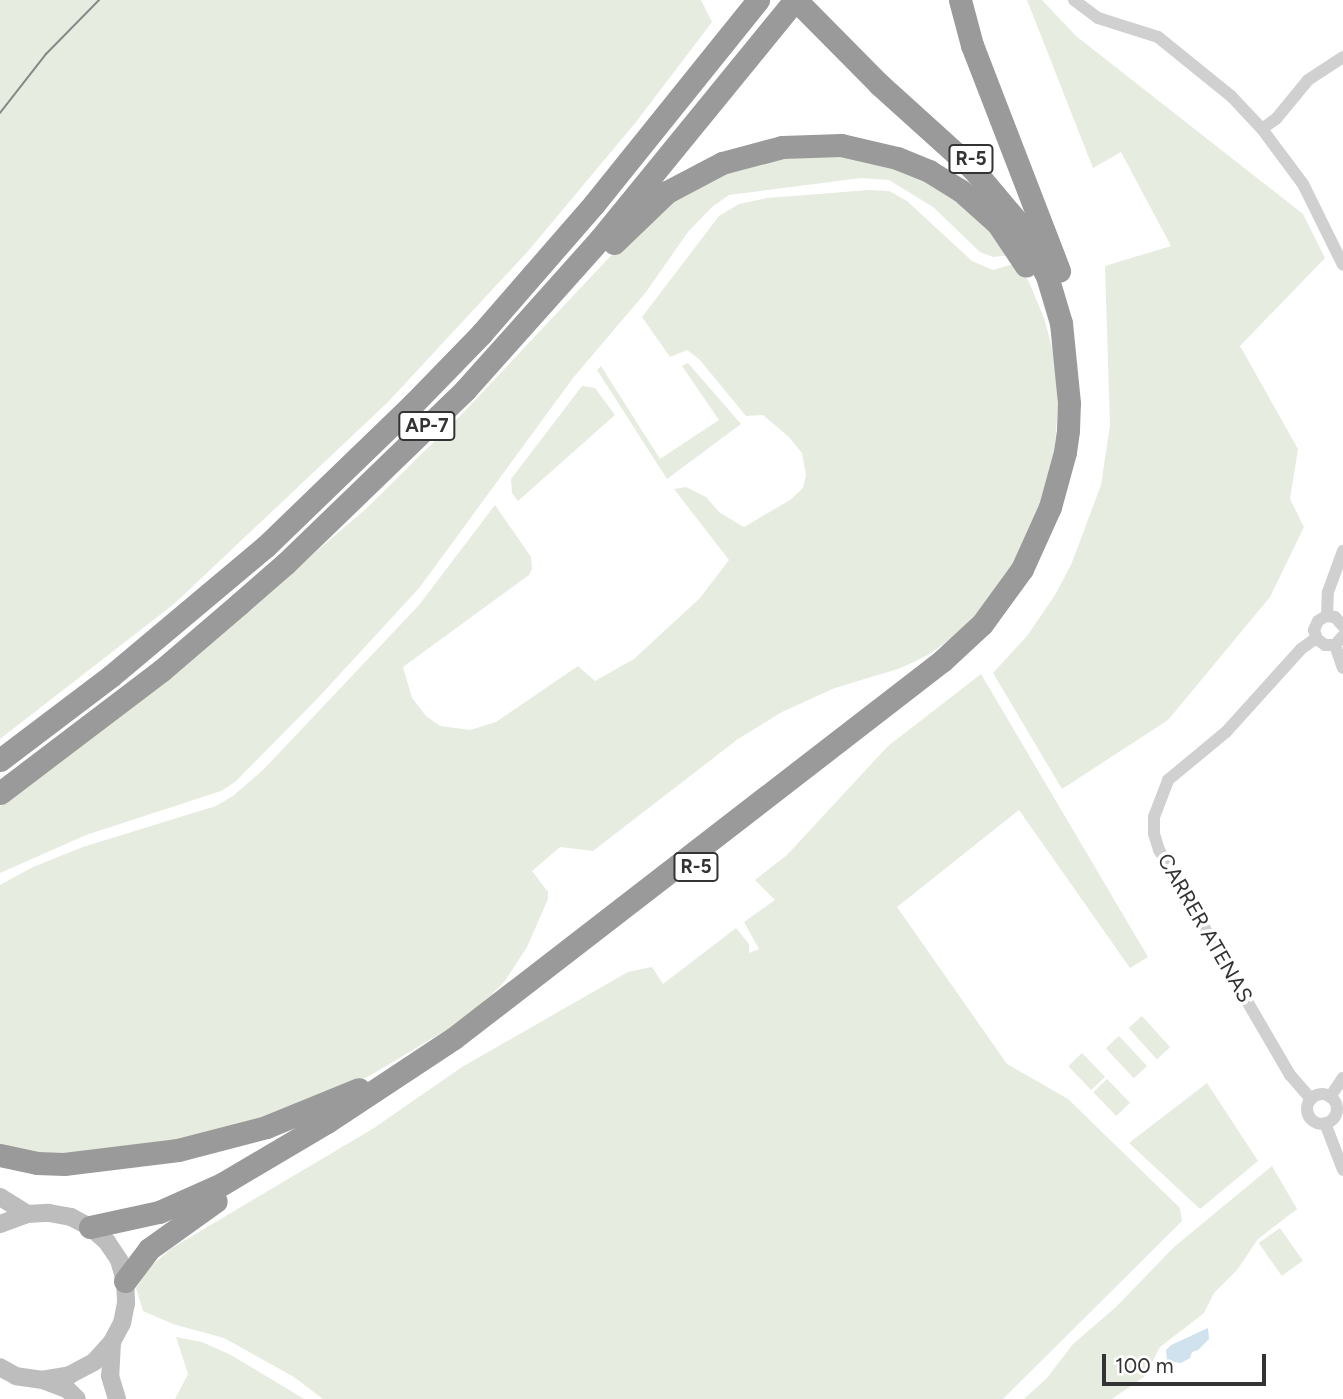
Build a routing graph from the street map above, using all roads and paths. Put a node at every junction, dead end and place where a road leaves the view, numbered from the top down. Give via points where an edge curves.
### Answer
1 (758, 0) edge
2 (796, 0) edge
3 (807, 0) edge
4 (960, 0) edge
5 (1073, 0) edge
6 (830, 28) junction
7 (1343, 57) edge
8 (1262, 129) junction
9 (1343, 265) edge
10 (1070, 322) junction
11 (1062, 348) junction
12 (1343, 551) edge
13 (286, 563) junction
14 (1327, 616) junction
15 (1343, 626) edge
16 (1316, 638) junction
17 (1339, 640) edge
18 (1343, 668) edge
19 (0, 760) edge
20 (0, 793) edge
21 (416, 1063) junction
22 (1343, 1078) edge
23 (1330, 1097) junction
24 (1311, 1099) junction
25 (1325, 1123) junction
26 (0, 1155) edge
27 (1343, 1170) edge
28 (0, 1197) edge
29 (27, 1214) junction
30 (0, 1224) edge
31 (90, 1227) junction
32 (125, 1281) junction
33 (112, 1342) junction
34 (0, 1367) edge
35 (43, 1380) junction
36 (77, 1399) edge
37 (117, 1399) edge

1 - 19 highway, AP-7 via 594,204 413,404 266,546 111,676
2 - 6 highway
2 - 13 highway, AP-7 via 600,239 465,390
3 - 6 highway, R-5
4 - 10 highway, R-5 via 972,45 1065,290
5 - 8 street via 1098,18 1158,37 1221,87
6 - 10 highway, R-5 via 1003,193 1036,242
6 - 11 highway via 879,84 966,163 1012,214 1046,276 1061,323
7 - 8 street via 1308,80
8 - 9 street via 1313,201
10 - 32 highway, R-5 via 1081,416 1066,493 1036,563 988,629 932,680 546,983 352,1121 185,1220 149,1249
11 - 13 highway via 1018,251 990,215 947,181 914,164 860,148 798,145 742,156 697,174 646,209 408,457
11 - 21 highway via 1068,429 1057,485 1031,554 982,624 942,661
12 - 14 street via 1328,592
13 - 20 highway, AP-7 via 162,670
14 - 15 street
14 - 16 street via 1315,625
16 - 17 street via 1325,645
16 - 24 street, CARRER ATENAS via 1226,732 1168,780 1154,817 1159,850 1286,1069
17 - 18 street
21 - 26 highway via 266,1126 178,1150 64,1164
21 - 31 highway via 327,1122 204,1193 142,1217
22 - 23 street
23 - 24 street
23 - 25 street via 1337,1111
24 - 25 street via 1308,1114 1314,1122
25 - 27 street
28 - 29 main road
29 - 30 main road
29 - 31 main road via 71,1217
31 - 32 main road via 113,1251
32 - 33 main road via 122,1324
33 - 35 main road via 82,1369
33 - 37 main road via 110,1376
34 - 35 main road via 16,1376
35 - 36 main road

